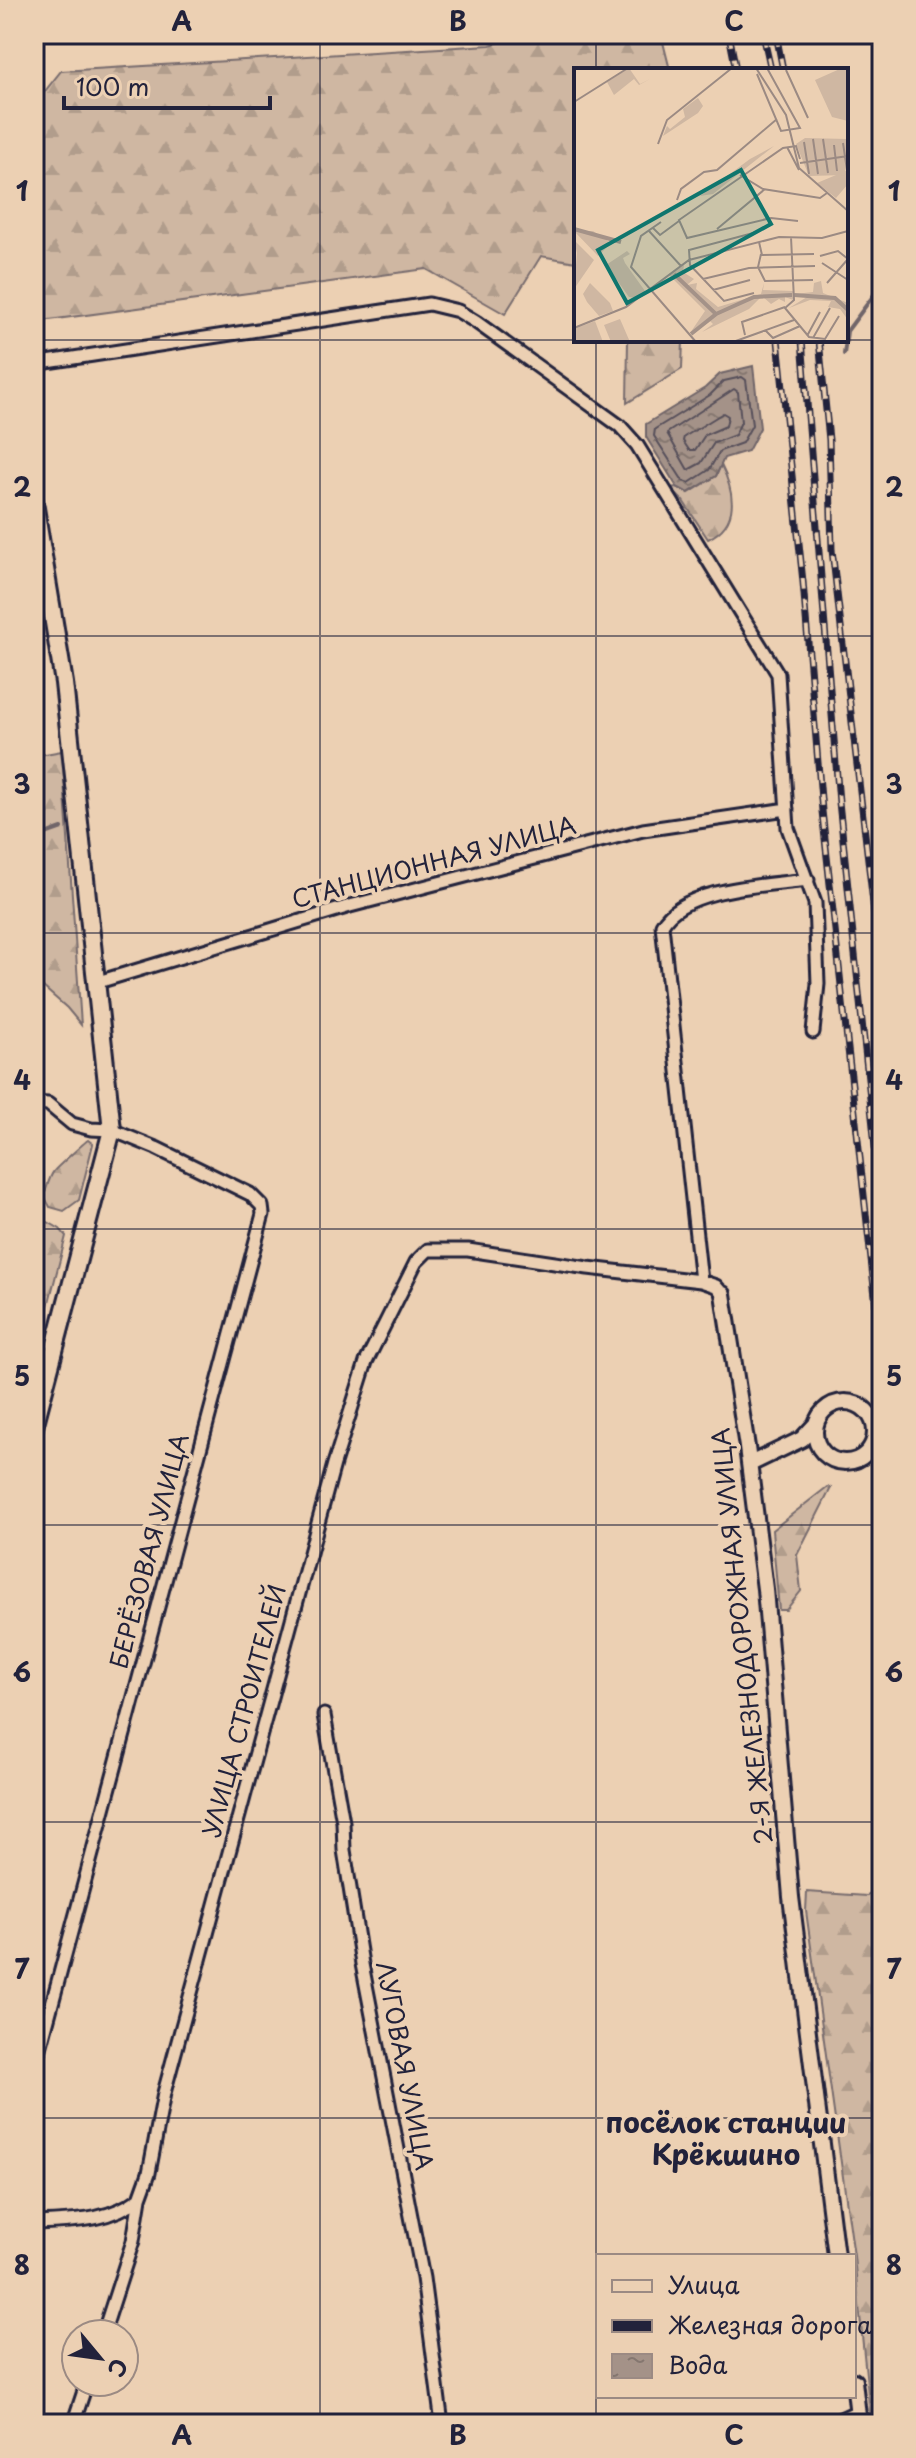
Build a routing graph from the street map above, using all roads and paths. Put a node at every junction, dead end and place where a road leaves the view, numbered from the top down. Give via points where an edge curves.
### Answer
1 (34, 364) edge
2 (34, 502) edge
3 (787, 809) junction
4 (808, 880) junction
5 (98, 982) junction
6 (813, 1032) dead end
7 (34, 1103) edge
8 (112, 1130) junction
9 (701, 1281) junction
10 (723, 1294) joint
11 (815, 1425) junction
12 (34, 1427) edge
13 (802, 1439) junction
14 (817, 1444) junction
15 (750, 1464) junction
16 (324, 1715) dead end
17 (34, 2071) edge
18 (140, 2198) junction
19 (34, 2223) edge
20 (836, 2254) edge
21 (108, 2318) edge
22 (856, 2395) edge
23 (82, 2398) edge
24 (859, 2417) edge
25 (73, 2424) edge
26 (442, 2424) edge
27 (830, 2424) edge

1 - 3 street via 429,304 458,311 620,426 637,445 778,674
2 - 5 main road via 64,683
3 - 4 street via 793,848
3 - 5 street, СТАНЦИОННАЯ УЛИЦА via 643,830 350,906
4 - 6 street via 815,903 818,984
4 - 9 street via 717,893 683,906 663,921
5 - 8 main road
7 - 8 street, БЕРЁЗОВАЯ УЛИЦА via 48,1104 80,1127
8 - 12 main road
8 - 17 street, БЕРЁЗОВАЯ УЛИЦА via 250,1194 263,1214
9 - 10 street, 2-Я ЖЕЛЕЗНОДОРОЖНАЯ УЛИЦА
9 - 18 street, УЛИЦА СТРОИТЕЛЕЙ via 468,1250 428,1250 416,1262 371,1351 334,1464
10 - 15 street, 2-Я ЖЕЛЕЗНОДОРОЖНАЯ УЛИЦА
11 - 13 street
11 - 14 street
11 - 14 street via 823,1411 845,1402 867,1412 875,1429 865,1454 848,1462 830,1459
13 - 14 street
13 - 15 street
15 - 20 street, 2-Я ЖЕЛЕЗНОДОРОЖНАЯ УЛИЦА via 788,1867
16 - 26 street, ЛУГОВАЯ УЛИЦА via 362,1964 423,2278
18 - 19 street via 100,2219
18 - 21 street, УЛИЦА СТРОИТЕЛЕЙ via 133,2241
22 - 24 street
23 - 25 street
24 - 27 street

